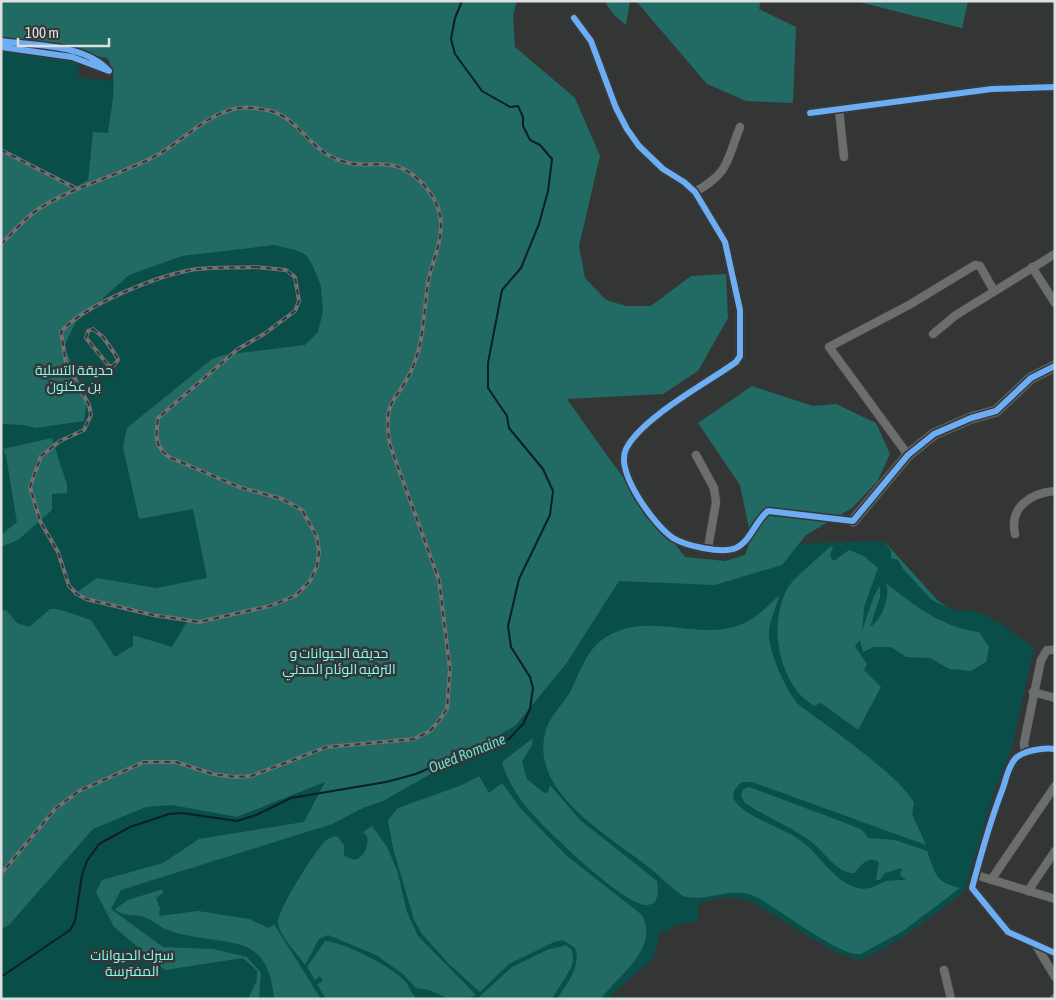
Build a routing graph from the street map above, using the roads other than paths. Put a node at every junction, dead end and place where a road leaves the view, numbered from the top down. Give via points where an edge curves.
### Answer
1 (574, 18) dead end
2 (1, 41) edge
3 (1, 48) edge
4 (1055, 87) edge
5 (839, 109) junction
6 (810, 114) dead end
7 (740, 127) dead end
8 (844, 157) dead end
9 (695, 192) junction
10 (1055, 254) edge
11 (1032, 267) junction
12 (994, 291) junction
13 (1055, 304) edge
14 (933, 334) dead end
15 (1055, 366) edge
16 (696, 454) dead end
17 (908, 455) junction
18 (1055, 491) edge
19 (853, 521) joint
20 (1015, 534) dead end
21 (708, 548) junction
22 (1055, 650) edge
23 (1034, 692) junction
24 (1055, 698) edge
25 (1055, 749) edge
26 (1025, 753) junction
27 (1055, 786) edge
28 (1055, 851) edge
29 (976, 874) junction
30 (991, 880) junction
31 (1028, 891) junction
32 (1055, 899) edge
33 (1036, 945) junction
34 (1055, 954) edge
35 (944, 970) dead end
36 (1055, 977) edge
37 (951, 999) edge

1 - 9 street via 591,41 627,129 663,169
2 - 3 street via 76,52 102,63 109,71 72,57
4 - 5 street via 992,89
5 - 6 street
5 - 8 street
7 - 9 street via 724,171
9 - 21 street via 727,247 740,310 740,356 637,433 626,449 623,461 627,476 650,514 673,538
10 - 11 street
11 - 12 street
11 - 13 street
12 - 14 street
12 - 17 street via 980,266 975,265 829,348
15 - 17 street via 1031,378 996,411 934,434
16 - 21 street via 714,488 716,502
17 - 19 street
18 - 20 street via 1026,500 1018,508 1013,523
19 - 21 street via 768,511 743,544 735,549
22 - 23 street via 1047,650 1041,660
23 - 24 street
23 - 26 street
25 - 26 street
26 - 29 street via 1011,766 990,820
27 - 30 street
28 - 31 street
29 - 30 street
29 - 33 street via 972,890 1008,932
30 - 31 street
31 - 32 street
33 - 34 street
33 - 36 street
35 - 37 street

